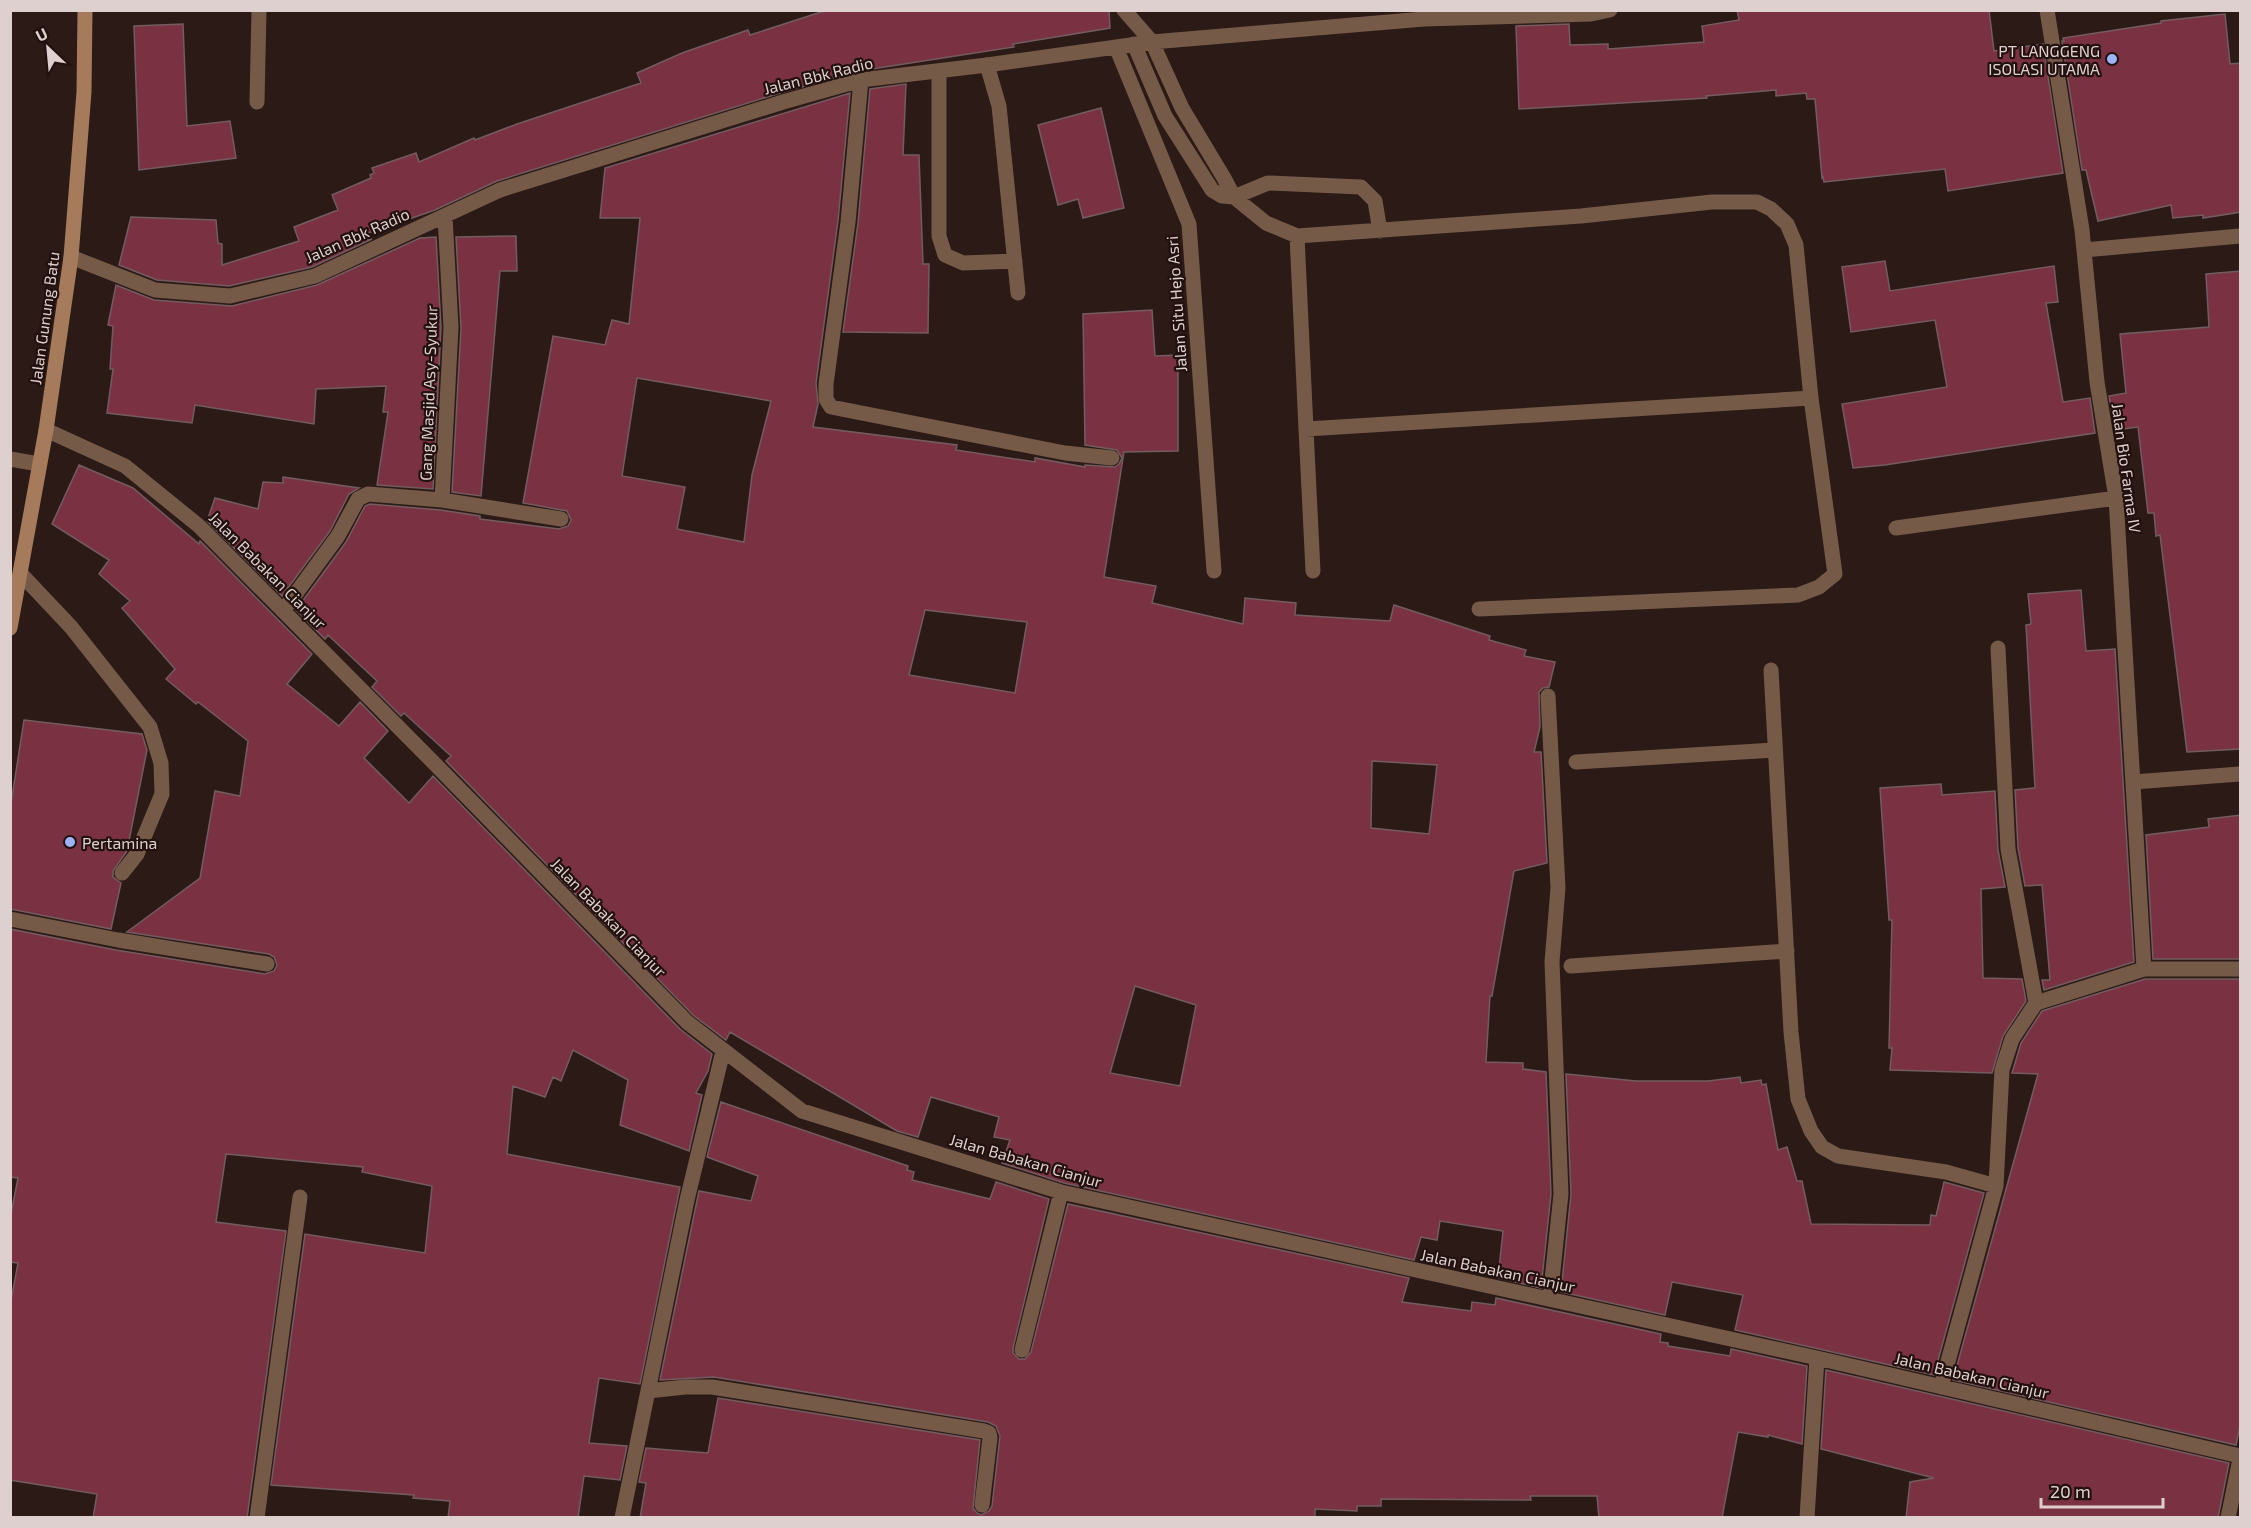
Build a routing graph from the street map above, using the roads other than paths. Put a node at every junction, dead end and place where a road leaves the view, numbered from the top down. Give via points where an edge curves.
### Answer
1 (85, 10) edge
2 (259, 10) edge
3 (1124, 10) edge
4 (1610, 10) edge
5 (2047, 10) edge
6 (1591, 12) edge
7 (1152, 42) junction
8 (1134, 44) junction
9 (1116, 47) junction
10 (987, 65) junction
11 (939, 71) junction
12 (861, 80) junction
13 (257, 102) dead end
14 (1234, 197) junction
15 (445, 216) junction
16 (1380, 231) junction
17 (2241, 236) edge
18 (1297, 237) junction
19 (2084, 250) junction
20 (71, 257) junction
21 (1015, 261) junction
22 (1018, 293) dead end
23 (1811, 398) junction
24 (1306, 429) junction
25 (46, 430) junction
26 (1112, 458) dead end
27 (10, 459) edge
28 (39, 464) junction
29 (2116, 498) junction
30 (442, 500) junction
31 (561, 519) dead end
32 (1896, 528) dead end
33 (1214, 571) dead end
34 (1313, 572) dead end
35 (21, 574) junction
36 (1479, 609) dead end
37 (283, 611) junction
38 (10, 628) edge
39 (1998, 648) dead end
40 (1771, 670) dead end
41 (1548, 696) dead end
42 (1775, 750) junction
43 (1576, 762) dead end
44 (2241, 774) edge
45 (2133, 782) junction
46 (122, 873) dead end
47 (10, 920) edge
48 (1787, 951) junction
49 (267, 964) dead end
50 (1571, 966) dead end
51 (2144, 969) junction
52 (2241, 969) edge
53 (2036, 1003) junction
54 (723, 1051) junction
55 (1996, 1186) junction
56 (1061, 1192) junction
57 (300, 1197) dead end
58 (1550, 1299) junction
59 (1022, 1350) dead end
60 (1817, 1358) junction
61 (1941, 1387) junction
62 (648, 1391) junction
63 (2241, 1458) edge
64 (982, 1505) dead end
65 (257, 1518) edge
66 (622, 1518) edge
67 (1807, 1518) edge
68 (2228, 1518) edge

1 - 20 main road, Jalan Gunung Batu via 84,92
2 - 13 street
3 - 7 street
4 - 6 street, Jalan Bbk Radio
5 - 19 street, Jalan Bio Farma IV
6 - 7 street, Jalan Bbk Radio via 1424,20
7 - 8 street, Jalan Bbk Radio
7 - 14 street via 1182,108
8 - 9 street, Jalan Bbk Radio
8 - 14 street via 1179,141 1212,190
9 - 10 street, Jalan Bbk Radio
9 - 33 street, Jalan Situ Hejo Asri via 1188,224
10 - 11 street, Jalan Bbk Radio
10 - 21 street via 999,106
11 - 12 street, Jalan Bbk Radio
11 - 21 street via 939,236 945,255 963,263
12 - 15 street, Jalan Bbk Radio via 500,190
12 - 26 street via 848,222 826,384 826,399 831,407 1065,453
14 - 16 street via 1268,183 1361,187 1375,201
14 - 18 street via 1266,223
15 - 20 street, Jalan Bbk Radio via 315,276 230,296 155,290
15 - 30 street, Gang Masjid Asy-Syukur via 451,327
16 - 18 street
16 - 23 street via 1712,202 1757,202 1787,224 1796,245
17 - 19 street
18 - 24 street
19 - 29 street, Jalan Bio Farma IV via 2097,382
20 - 25 main road, Jalan Gunung Batu
21 - 22 street
23 - 24 street
23 - 36 street via 1835,574 1819,587 1798,595
24 - 34 street
25 - 28 main road, Jalan Gunung Batu
25 - 37 street, Jalan Babakan Cianjur via 125,466 199,526
27 - 28 street
28 - 35 main road, Jalan Gunung Batu
29 - 32 street
29 - 45 street, Jalan Bio Farma IV
30 - 31 street
30 - 37 street via 368,494 358,499 338,536
35 - 38 main road, Jalan Gunung Batu
35 - 46 street via 71,627 150,727 161,763 162,794 138,854
37 - 54 street, Jalan Babakan Cianjur via 687,1022
39 - 53 street via 2008,849
40 - 42 street
41 - 58 street via 1558,888 1552,963 1561,1194
42 - 43 street
42 - 48 street
44 - 45 street
45 - 51 street, Jalan Bio Farma IV
47 - 49 street
48 - 50 street
48 - 55 street via 1798,1099 1822,1146 1839,1156 1946,1172
51 - 52 street
51 - 53 street
53 - 55 street via 2012,1039 2002,1070
54 - 56 street, Jalan Babakan Cianjur via 802,1110
54 - 62 street via 687,1200
55 - 61 street
56 - 58 street, Jalan Babakan Cianjur
56 - 59 street
57 - 65 street
58 - 60 street, Jalan Babakan Cianjur
60 - 61 street, Jalan Babakan Cianjur
60 - 67 street
61 - 63 street, Jalan Babakan Cianjur
62 - 64 street via 712,1387 984,1431 990,1438
62 - 66 street
63 - 68 street

